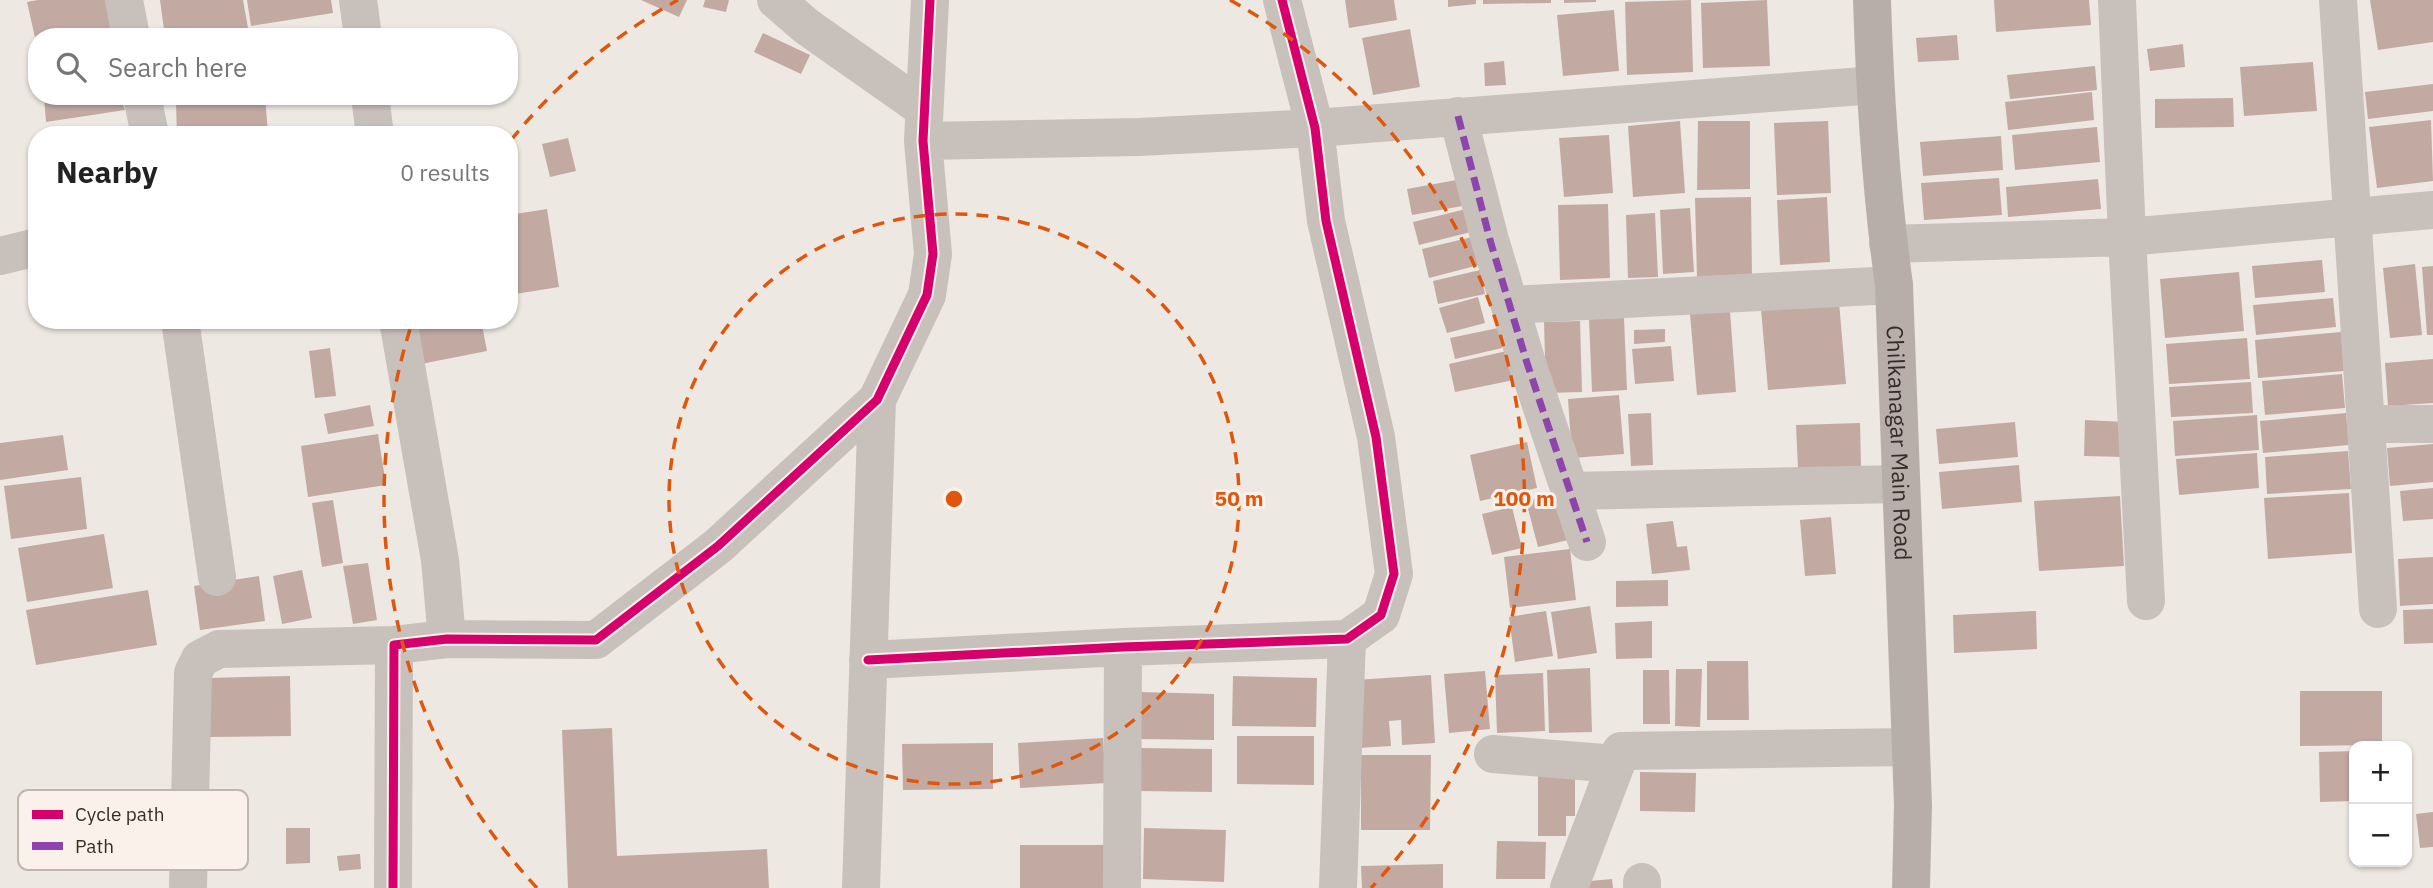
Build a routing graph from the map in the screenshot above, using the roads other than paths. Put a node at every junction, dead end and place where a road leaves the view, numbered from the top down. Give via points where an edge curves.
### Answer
1 (124, 0) edge
2 (358, 0) edge
3 (776, 0) edge
4 (930, 0) edge
5 (1282, 0) edge
6 (1872, 0) edge
7 (2117, 0) edge
8 (2338, 0) edge
9 (129, 28) edge
10 (362, 28) edge
11 (1875, 85) junction
12 (144, 105) edge
13 (371, 105) edge
14 (1458, 116) junction
15 (923, 125) junction
16 (148, 126) edge
17 (374, 126) edge
18 (1315, 128) junction
19 (2433, 210) edge
20 (2352, 219) junction
21 (2127, 237) junction
22 (1888, 244) junction
23 (28, 249) edge
24 (0, 256) edge
25 (1894, 285) junction
26 (1510, 305) junction
27 (181, 329) edge
28 (400, 329) edge
29 (877, 400) junction
30 (2366, 424) junction
31 (2433, 424) edge
32 (1900, 484) junction
33 (1570, 491) junction
34 (1587, 542) dead end
35 (217, 577) dead end
36 (2146, 601) dead end
37 (2378, 609) dead end
38 (447, 639) junction
39 (1347, 639) junction
40 (394, 645) junction
41 (1123, 646) junction
42 (868, 660) junction
43 (1910, 747) junction
44 (1493, 754) dead end
45 (1616, 764) junction
46 (190, 790) edge
47 (188, 870) edge
48 (188, 888) edge
49 (393, 888) edge
50 (861, 888) edge
51 (1122, 888) edge
52 (1338, 888) edge
53 (1569, 888) edge
54 (1911, 888) edge

1 - 9 street
2 - 10 street
3 - 15 street
4 - 15 street
5 - 18 street
6 - 11 main road, Chilkanagar Main Road
7 - 21 street
8 - 20 street
11 - 14 street
11 - 22 main road, Chilkanagar Main Road
12 - 16 street
13 - 17 street
14 - 18 street
14 - 26 street
15 - 18 street via 1139,137
15 - 29 street via 933,254 927,295
18 - 39 street via 1326,222 1376,437 1394,573 1381,615
19 - 20 street
20 - 21 street
20 - 30 street
21 - 22 street
21 - 36 street
22 - 25 main road, Chilkanagar Main Road
23 - 24 street
25 - 26 street
25 - 32 main road, Chilkanagar Main Road
26 - 33 street
27 - 35 street
28 - 38 street via 440,560
29 - 38 street via 718,546 596,640
29 - 42 street
30 - 31 street
30 - 37 street
32 - 33 street
32 - 43 main road, Chilkanagar Main Road
33 - 34 street
38 - 40 street
39 - 41 street
39 - 52 street
40 - 46 street via 219,649 200,659 193,673
40 - 49 street
41 - 42 street
41 - 51 street
42 - 50 street
43 - 45 street via 1621,751
43 - 54 main road, Chilkanagar Main Road
44 - 45 street
45 - 53 street
47 - 48 street

